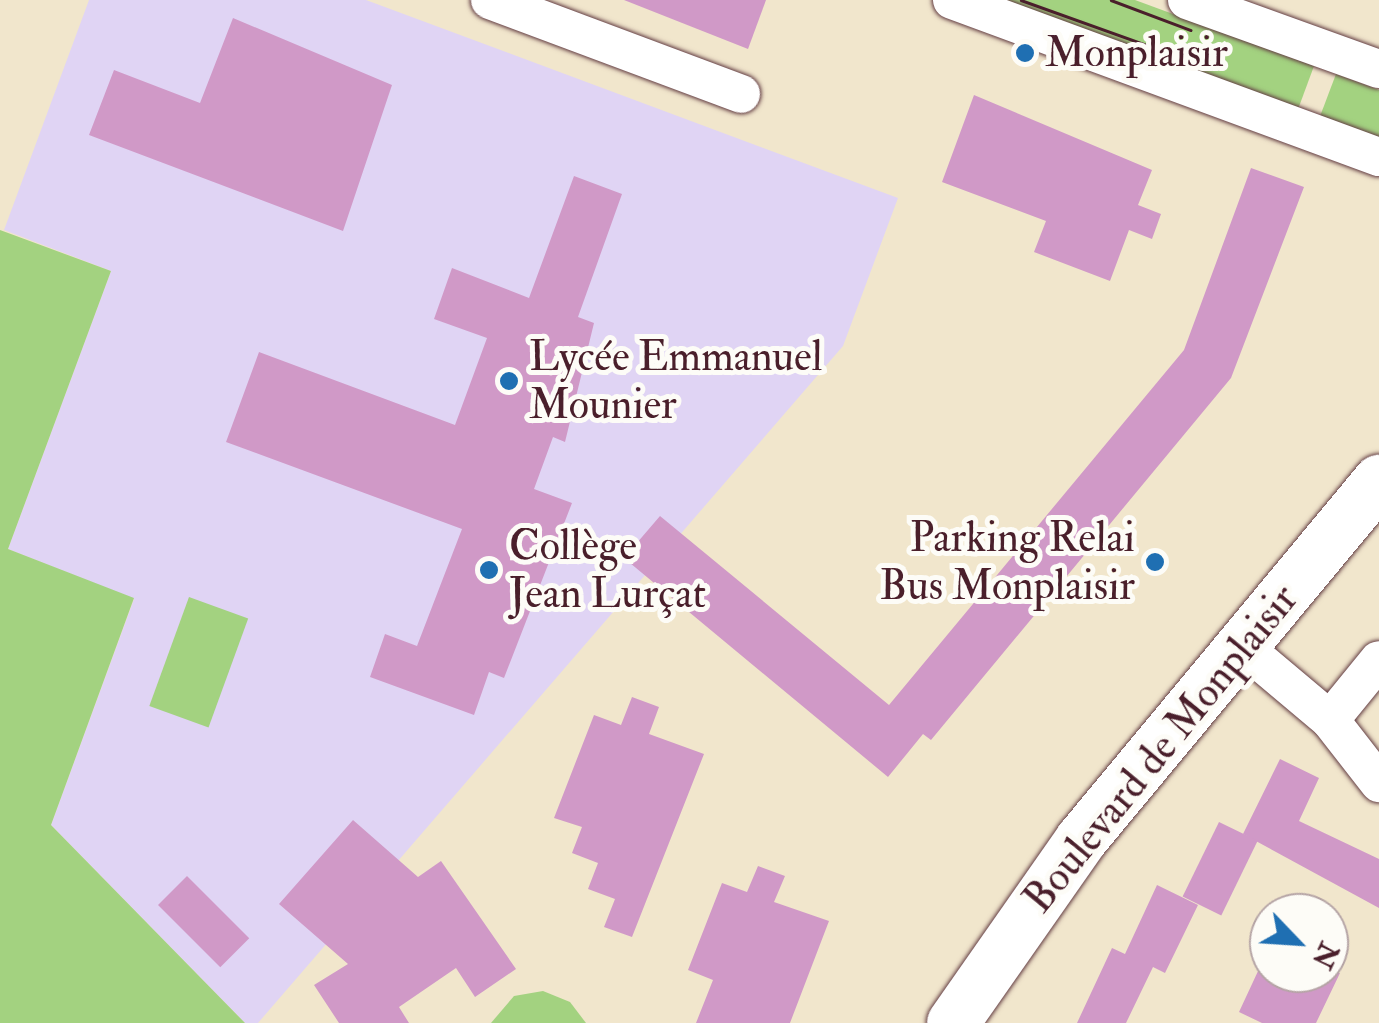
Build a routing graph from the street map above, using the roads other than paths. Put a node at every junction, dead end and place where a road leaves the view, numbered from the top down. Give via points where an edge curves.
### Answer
1 (490, 0) edge
2 (952, 0) edge
3 (1187, 0) edge
4 (1379, 69) edge
5 (742, 94) dead end
6 (1379, 157) edge
7 (1379, 481) edge
8 (1379, 527) edge
9 (1253, 655) junction
10 (1379, 660) edge
11 (1330, 720) junction
12 (1379, 783) edge
13 (953, 1023) edge
14 (986, 1023) edge

1 - 5 street
2 - 6 street
3 - 4 street
7 - 9 main road, Boulevard de Monplaisir
8 - 9 main road, Boulevard de Monplaisir
9 - 11 street, Boulevard de Monplaisir
9 - 13 main road, Boulevard de Monplaisir via 1081,840
9 - 14 main road, Boulevard de Monplaisir
10 - 11 street
11 - 12 street, Boulevard de Monplaisir

